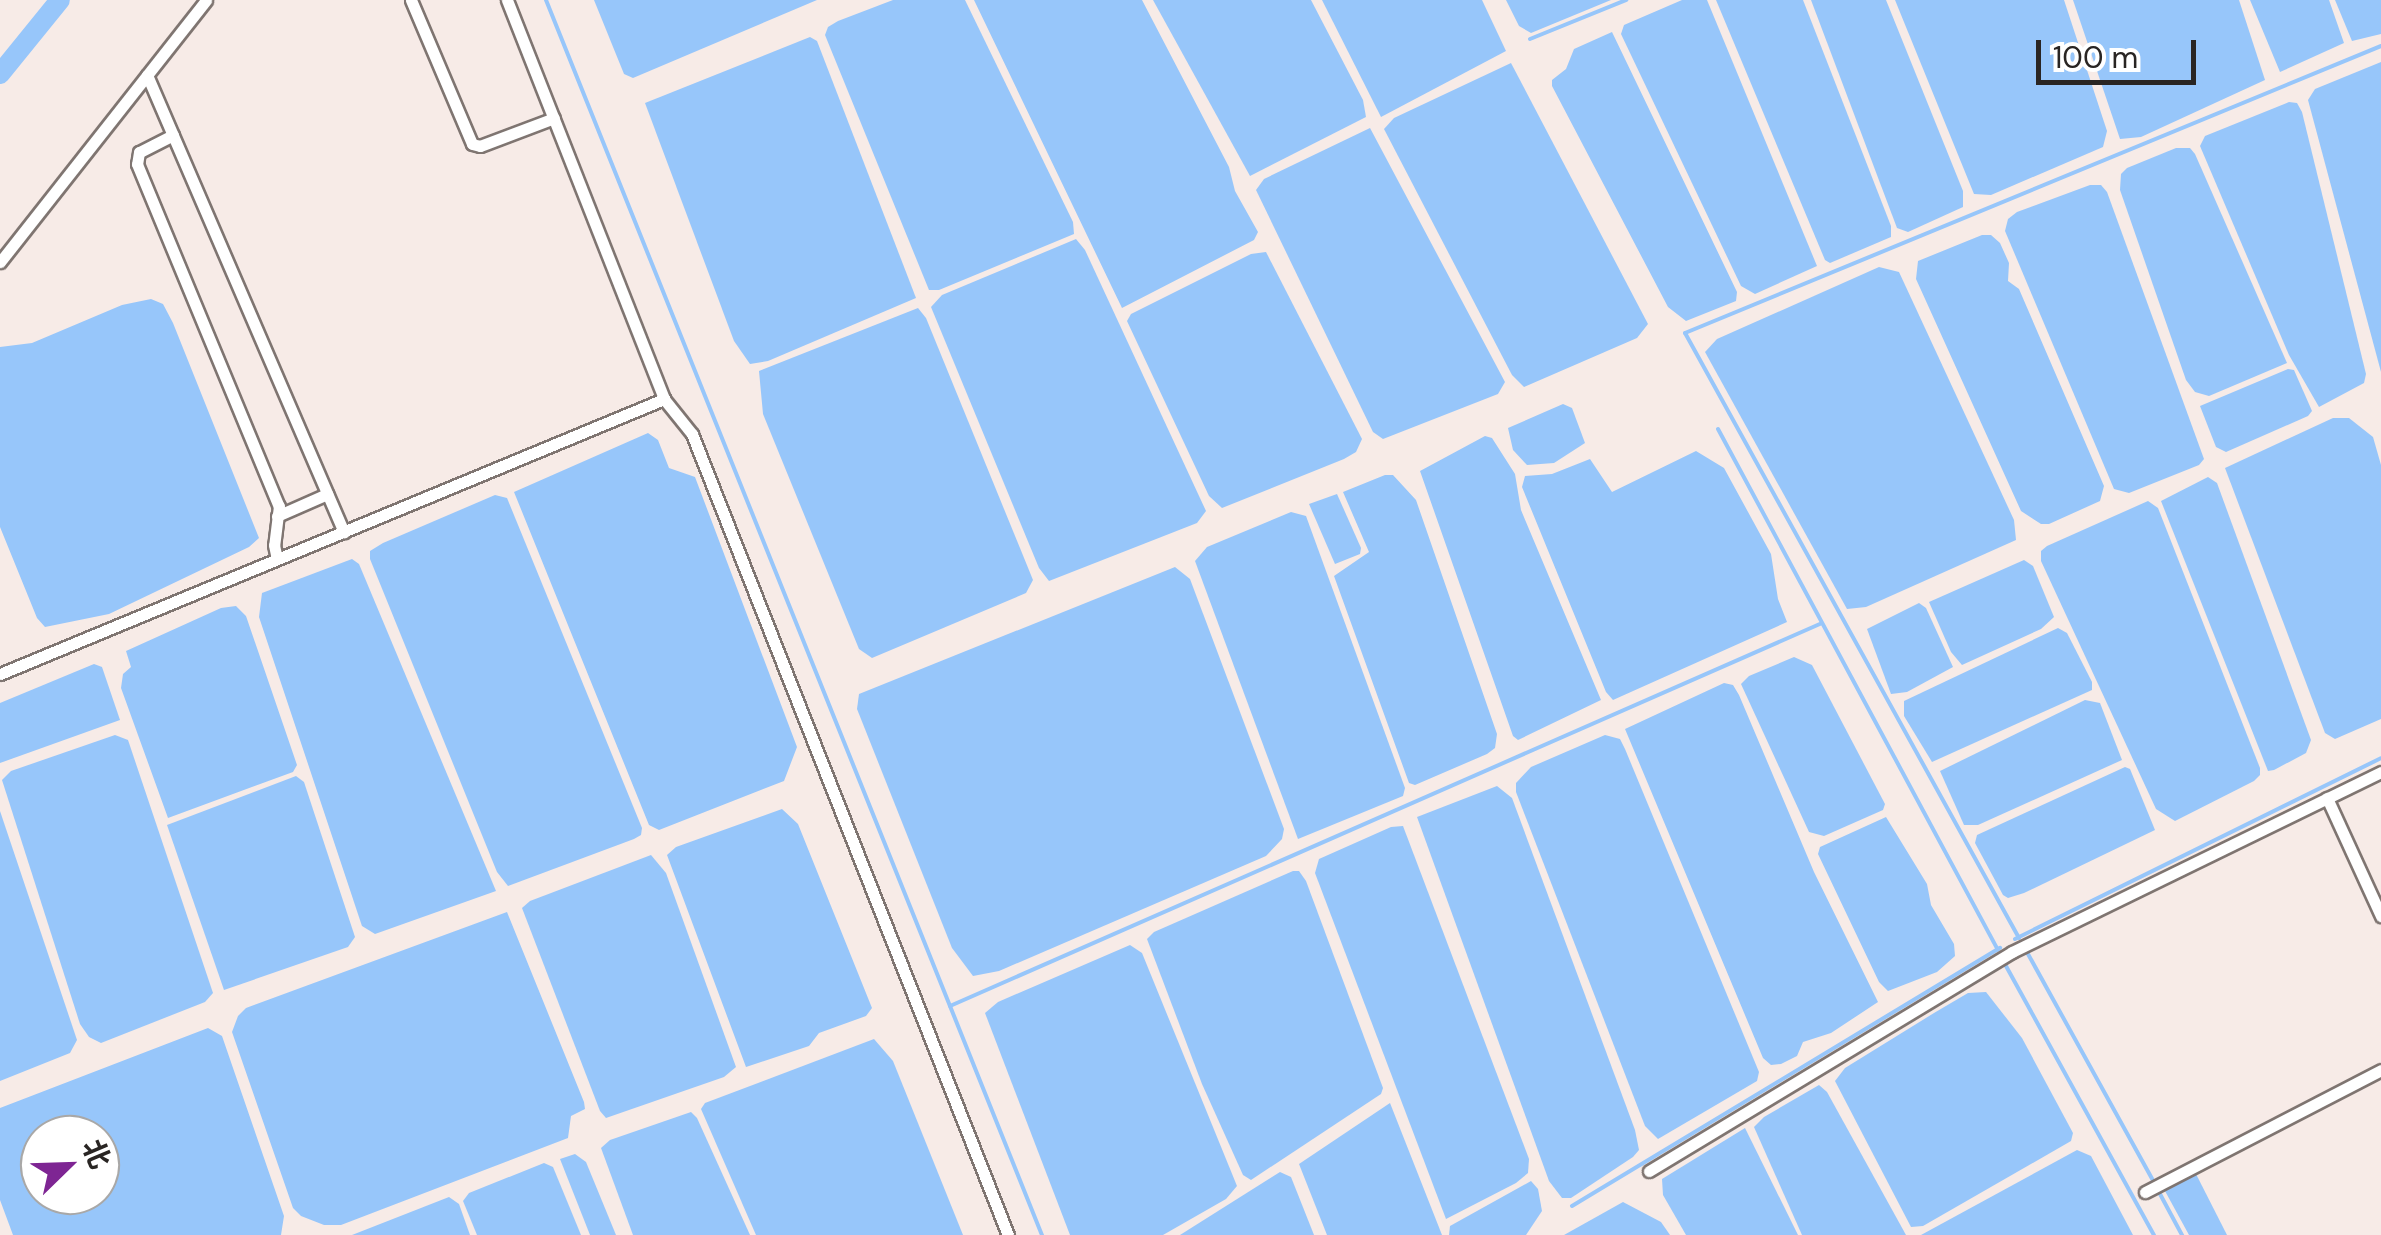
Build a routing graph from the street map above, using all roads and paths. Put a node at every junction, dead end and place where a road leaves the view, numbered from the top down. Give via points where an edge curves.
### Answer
1 (206, 0) edge
2 (412, 0) edge
3 (507, 0) edge
4 (147, 75) junction
5 (554, 118) junction
6 (173, 135) junction
7 (0, 262) edge
8 (664, 398) junction
9 (328, 494) junction
10 (278, 516) junction
11 (344, 532) junction
12 (277, 560) junction
13 (0, 674) edge
14 (2381, 772) edge
15 (2326, 798) junction
16 (2381, 916) edge
17 (2381, 1070) edge
18 (1650, 1171) dead end
19 (2145, 1192) dead end
20 (1008, 1235) edge

1 - 4 street
2 - 5 street via 472,144
3 - 5 street
4 - 6 street
4 - 7 street
5 - 8 street
6 - 9 street
6 - 10 street via 138,152 137,164
8 - 11 street
8 - 20 street via 692,434
9 - 10 street
9 - 11 street
10 - 12 street
11 - 12 street
12 - 13 street
14 - 15 street
15 - 16 street
15 - 18 street via 2012,952
17 - 19 street

